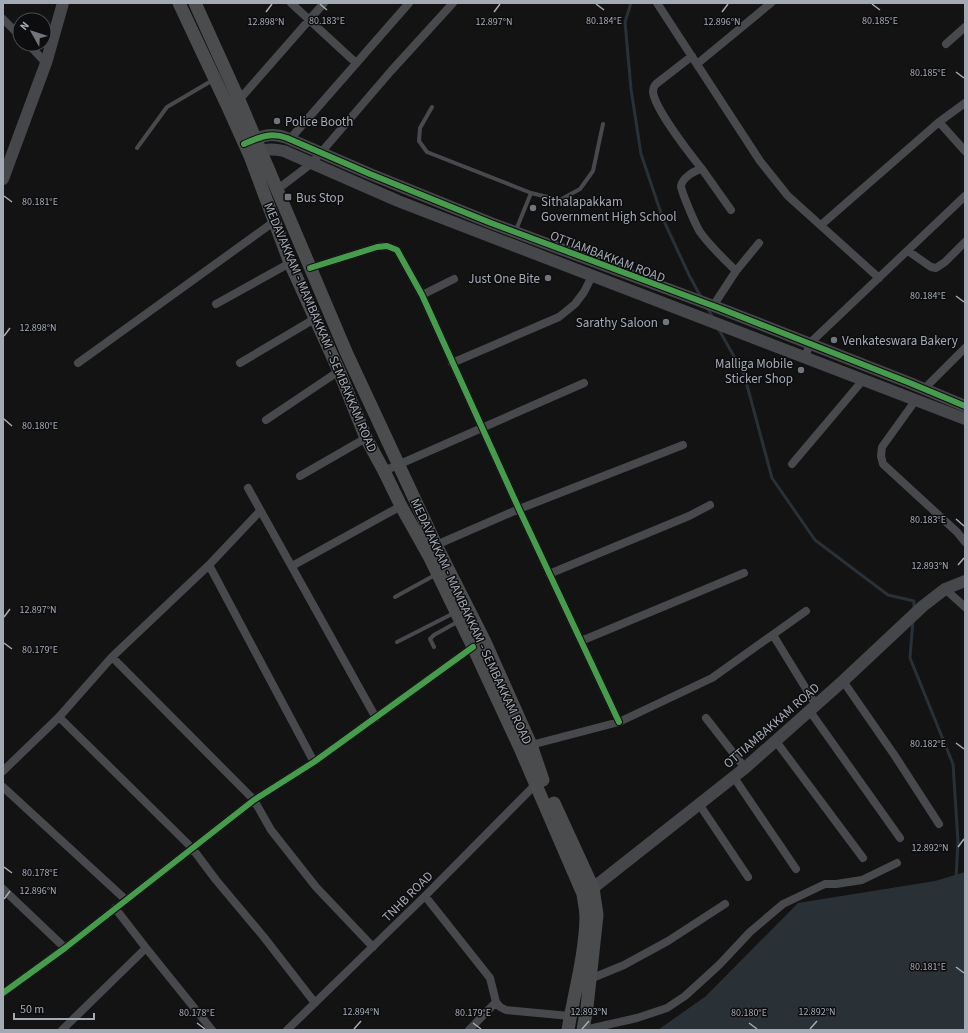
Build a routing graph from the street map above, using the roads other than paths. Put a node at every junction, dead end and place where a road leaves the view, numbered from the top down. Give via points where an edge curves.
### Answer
1 (63, 3) edge
2 (179, 3) edge
3 (195, 3) edge
4 (291, 3) edge
5 (324, 3) edge
6 (409, 3) edge
7 (453, 3) edge
8 (657, 3) edge
9 (771, 3) edge
10 (3, 19) edge
11 (309, 20) junction
12 (965, 27) edge
13 (12, 28) edge
14 (946, 44) dead end
15 (36, 52) edge
16 (692, 56) junction
17 (46, 63) junction
18 (356, 63) junction
19 (697, 64) junction
20 (215, 79) junction
21 (239, 100) junction
22 (965, 102) edge
23 (432, 107) dead end
24 (940, 122) junction
25 (603, 124) dead end
26 (290, 139) junction
27 (253, 147) junction
28 (137, 148) dead end
29 (965, 151) edge
30 (321, 153) junction
31 (312, 163) junction
32 (702, 169) junction
33 (3, 179) edge
34 (278, 189) junction
35 (531, 193) junction
36 (965, 196) edge
37 (731, 210) dead end
38 (274, 221) junction
39 (821, 225) junction
40 (515, 232) junction
41 (965, 242) edge
42 (759, 243) dead end
43 (908, 251) junction
44 (290, 263) junction
45 (310, 268) junction
46 (736, 270) junction
47 (592, 276) junction
48 (879, 278) junction
49 (454, 279) dead end
50 (422, 295) junction
51 (216, 304) dead end
52 (712, 305) junction
53 (316, 318) junction
54 (810, 343) junction
55 (965, 348) edge
56 (805, 358) junction
57 (78, 363) dead end
58 (240, 363) dead end
59 (452, 363) junction
60 (339, 371) junction
61 (863, 380) junction
62 (584, 383) dead end
63 (924, 389) junction
64 (915, 401) junction
65 (965, 406) edge
66 (965, 419) edge
67 (266, 420) dead end
68 (481, 428) junction
69 (366, 438) junction
70 (683, 445) dead end
71 (399, 464) junction
72 (792, 464) dead end
73 (384, 471) junction
74 (300, 476) dead end
75 (248, 488) dead end
76 (710, 505) dead end
77 (402, 506) junction
78 (519, 509) junction
79 (260, 511) junction
80 (965, 542) edge
81 (436, 545) junction
82 (209, 565) junction
83 (292, 566) junction
84 (744, 573) dead end
85 (438, 574) junction
86 (549, 574) junction
87 (965, 581) edge
88 (945, 589) junction
89 (395, 597) dead end
90 (965, 607) edge
91 (806, 611) dead end
92 (458, 616) junction
93 (773, 635) junction
94 (581, 641) junction
95 (397, 642) dead end
96 (434, 647) dead end
97 (473, 647) junction
98 (112, 657) junction
99 (843, 681) junction
100 (812, 707) junction
101 (58, 717) junction
102 (376, 718) junction
103 (706, 718) dead end
104 (619, 722) junction
105 (775, 740) junction
106 (531, 745) junction
107 (314, 762) junction
108 (745, 768) junction
109 (3, 771) edge
110 (733, 776) junction
111 (539, 781) junction
112 (3, 787) edge
113 (254, 800) junction
114 (699, 804) junction
115 (939, 824) dead end
116 (900, 838) dead end
117 (192, 848) junction
118 (863, 858) dead end
119 (897, 863) dead end
120 (796, 869) dead end
121 (748, 877) dead end
122 (593, 888) junction
123 (3, 889) edge
124 (425, 896) junction
125 (126, 900) junction
126 (726, 904) dead end
127 (115, 908) junction
128 (373, 947) junction
129 (65, 948) junction
130 (146, 948) junction
131 (590, 979) junction
132 (4, 990) edge
133 (496, 1002) junction
134 (315, 1003) junction
135 (570, 1016) junction
136 (480, 1019) junction
137 (209, 1029) edge
138 (62, 1030) edge
139 (287, 1030) edge
140 (469, 1030) edge
141 (478, 1030) edge
142 (568, 1030) edge
143 (583, 1030) edge

1 - 17 street
2 - 20 main road, MEDAVAKKAM - MAMBAKKAM - SEMBAKKAM ROAD
3 - 21 main road, MEDAVAKKAM - MAMBAKKAM - SEMBAKKAM ROAD
4 - 11 street
5 - 11 street
6 - 18 street
7 - 30 street
8 - 16 street
9 - 19 street
10 - 13 street
11 - 18 street
11 - 21 street
12 - 14 street
15 - 17 street
16 - 19 street
16 - 32 street via 656,84 653,93 672,129
17 - 33 street
18 - 26 street
19 - 39 street via 760,161 788,196
20 - 27 main road, MEDAVAKKAM - MAMBAKKAM - SEMBAKKAM ROAD
20 - 28 lane via 167,107
21 - 27 main road, MEDAVAKKAM - MAMBAKKAM - SEMBAKKAM ROAD
22 - 24 street
23 - 35 lane via 420,128 419,141 427,152
24 - 29 street
24 - 39 street
25 - 35 lane via 593,171 580,189 560,200
26 - 27 street, OTTIAMBAKKAM ROAD via 268,135
26 - 30 street, OTTIAMBAKKAM ROAD
27 - 31 street, OTTIAMBAKKAM ROAD via 278,150
27 - 34 main road, MEDAVAKKAM - MAMBAKKAM - SEMBAKKAM ROAD
27 - 38 main road, MEDAVAKKAM - MAMBAKKAM - SEMBAKKAM ROAD
30 - 31 street
30 - 40 street, OTTIAMBAKKAM ROAD
31 - 34 street
31 - 47 street, OTTIAMBAKKAM ROAD via 398,201
32 - 37 street
32 - 46 street via 698,169 683,181 681,187 699,231
34 - 45 main road, MEDAVAKKAM - MAMBAKKAM - SEMBAKKAM ROAD
35 - 40 lane
36 - 43 street
38 - 44 main road, MEDAVAKKAM - MAMBAKKAM - SEMBAKKAM ROAD
38 - 57 street
39 - 48 street
40 - 52 street, OTTIAMBAKKAM ROAD
41 - 43 street via 936,268
42 - 46 street
43 - 48 street
44 - 51 street
44 - 53 main road, MEDAVAKKAM - MAMBAKKAM - SEMBAKKAM ROAD
45 - 50 street via 387,246 397,250
45 - 71 main road, MEDAVAKKAM - MAMBAKKAM - SEMBAKKAM ROAD
46 - 52 street
47 - 56 street, OTTIAMBAKKAM ROAD
47 - 59 street via 575,304 559,317
48 - 54 street
49 - 50 street
50 - 59 street
52 - 54 street, OTTIAMBAKKAM ROAD
53 - 58 street
53 - 60 main road, MEDAVAKKAM - MAMBAKKAM - SEMBAKKAM ROAD
54 - 56 street
54 - 63 street, OTTIAMBAKKAM ROAD
55 - 63 street
56 - 61 street, OTTIAMBAKKAM ROAD
59 - 68 street
60 - 67 street
60 - 69 main road, MEDAVAKKAM - MAMBAKKAM - SEMBAKKAM ROAD
61 - 64 street, OTTIAMBAKKAM ROAD
61 - 72 street
62 - 68 street
63 - 65 street, OTTIAMBAKKAM ROAD
64 - 66 street, OTTIAMBAKKAM ROAD
64 - 80 street via 882,447 883,464
68 - 71 street
68 - 78 street
69 - 73 main road, MEDAVAKKAM - MAMBAKKAM - SEMBAKKAM ROAD
69 - 74 street
70 - 78 street
71 - 73 street
71 - 81 main road, MEDAVAKKAM - MAMBAKKAM - SEMBAKKAM ROAD
73 - 77 main road, MEDAVAKKAM - MAMBAKKAM - SEMBAKKAM ROAD
75 - 79 street
76 - 86 street
77 - 83 street
77 - 85 main road, MEDAVAKKAM - MAMBAKKAM - SEMBAKKAM ROAD
78 - 81 street
78 - 86 street
79 - 82 street
79 - 83 street
81 - 106 main road, MEDAVAKKAM - MAMBAKKAM - SEMBAKKAM ROAD
82 - 98 street
82 - 107 street
83 - 102 street
84 - 94 street
85 - 89 lane
85 - 92 main road, MEDAVAKKAM - MAMBAKKAM - SEMBAKKAM ROAD
86 - 94 street
87 - 88 street, OTTIAMBAKKAM ROAD
88 - 90 street
88 - 99 street, OTTIAMBAKKAM ROAD via 922,606
91 - 93 street
92 - 95 lane
92 - 96 lane via 430,639
92 - 97 main road, MEDAVAKKAM - MAMBAKKAM - SEMBAKKAM ROAD
93 - 100 street
93 - 104 street via 712,678
94 - 104 street
97 - 102 street
97 - 111 main road, MEDAVAKKAM - MAMBAKKAM - SEMBAKKAM ROAD
98 - 101 street
98 - 113 street
99 - 100 street, OTTIAMBAKKAM ROAD
99 - 115 street
100 - 105 street, OTTIAMBAKKAM ROAD
100 - 116 street
101 - 109 street
101 - 117 street
102 - 107 street
103 - 108 street
104 - 106 street
105 - 108 street, OTTIAMBAKKAM ROAD
105 - 118 street
106 - 111 main road, MEDAVAKKAM - MAMBAKKAM - SEMBAKKAM ROAD
107 - 113 street
108 - 110 street, OTTIAMBAKKAM ROAD
110 - 114 street, OTTIAMBAKKAM ROAD
110 - 120 street
111 - 122 main road, MEDAVAKKAM - MAMBAKKAM - SEMBAKKAM ROAD
111 - 124 street, TNHB ROAD
111 - 135 main road, MEDAVAKKAM - MAMBAKKAM - SEMBAKKAM ROAD via 583,894 586,917
112 - 125 street
113 - 117 street
113 - 128 street via 271,830 316,886
114 - 121 street
114 - 122 street, OTTIAMBAKKAM ROAD
117 - 125 street
117 - 134 street
119 - 143 street via 862,880 825,884 783,904 750,932 719,966 667,1008 637,1018
122 - 131 main road, MEDAVAKKAM - MAMBAKKAM - SEMBAKKAM ROAD via 597,915
123 - 129 street
124 - 128 street, TNHB ROAD
124 - 133 street via 490,978
125 - 127 street
126 - 131 street via 668,941 624,965
127 - 129 street
127 - 130 street
128 - 134 street, TNHB ROAD
129 - 132 street
130 - 137 street
130 - 138 street
131 - 143 main road, MEDAVAKKAM - MAMBAKKAM - SEMBAKKAM ROAD
133 - 135 street via 506,1010
133 - 136 street
134 - 139 street, TNHB ROAD
135 - 142 main road, MEDAVAKKAM - MAMBAKKAM - SEMBAKKAM ROAD
136 - 140 street
136 - 141 street

